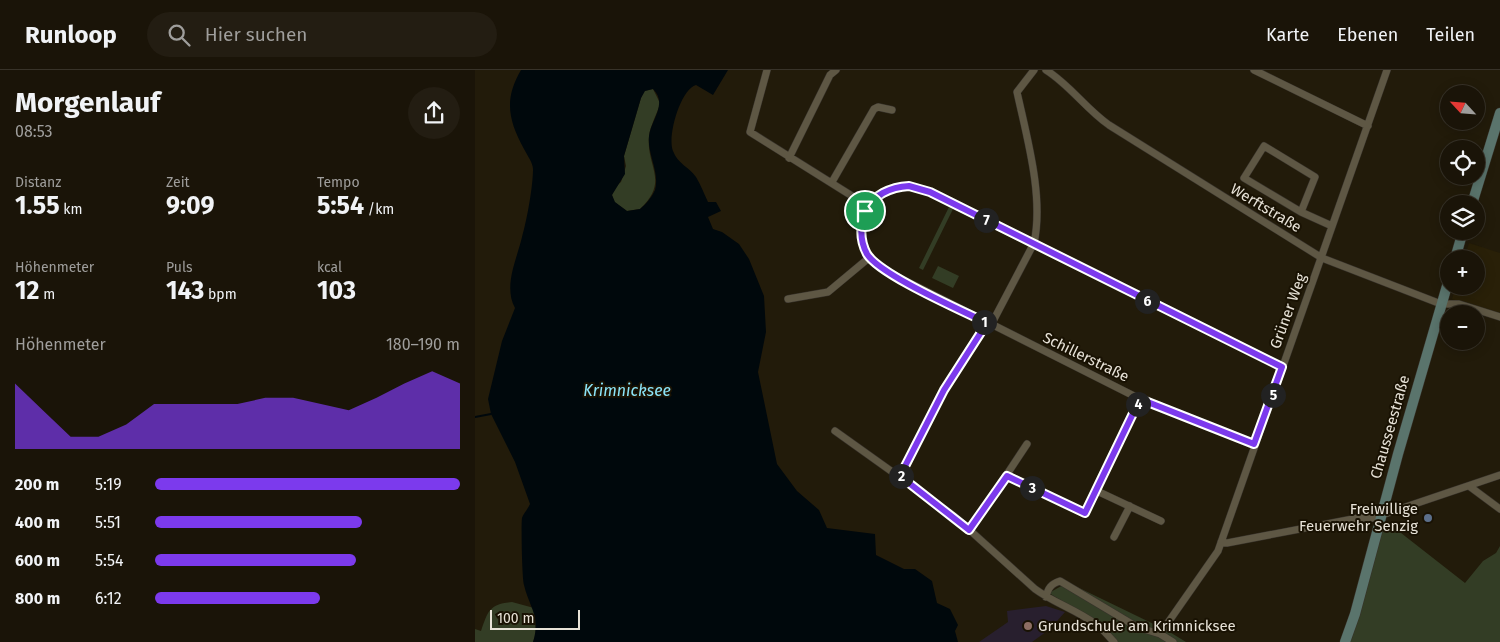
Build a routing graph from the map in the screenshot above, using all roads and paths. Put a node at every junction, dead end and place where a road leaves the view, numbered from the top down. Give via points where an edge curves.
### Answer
1 (836, 70) edge
2 (1034, 70) edge
3 (1046, 70) edge
4 (1254, 70) edge
5 (1387, 70) edge
6 (767, 72) edge
7 (892, 110) dead end
8 (1500, 112) edge
9 (1368, 126) junction
10 (789, 158) junction
11 (832, 182) junction
12 (1475, 195) edge
13 (868, 206) junction
14 (1301, 212) junction
15 (1331, 226) junction
16 (1034, 243) junction
17 (870, 257) junction
18 (1322, 258) junction
19 (1444, 295) edge
20 (788, 298) dead end
21 (1441, 304) junction
22 (1500, 317) edge
23 (989, 324) junction
24 (1282, 367) junction
25 (1140, 399) junction
26 (835, 431) dead end
27 (1027, 444) dead end
28 (1254, 444) junction
29 (1500, 475) edge
30 (900, 476) junction
31 (1007, 476) junction
32 (1469, 486) junction
33 (1097, 491) junction
34 (1130, 506) junction
35 (1500, 509) edge
36 (1381, 516) junction
37 (1161, 521) dead end
38 (969, 530) junction
39 (1114, 537) dead end
40 (1221, 542) junction
41 (1046, 597) junction
42 (1160, 634) junction
43 (1113, 642) edge
44 (1173, 642) edge
45 (1345, 642) edge

1 - 10 street via 830,75
2 - 16 street via 1017,92 1037,204
3 - 18 street, Werftstraße via 1109,125
4 - 9 street
5 - 9 street, Grüner Weg
6 - 10 street via 750,132
7 - 11 street via 874,109
8 - 12 main road
9 - 15 street, Grüner Weg
10 - 11 street
11 - 13 street
13 - 16 street via 891,189 915,187
13 - 17 street via 861,233
14 - 14 street via 1244,178 1264,146 1315,177
14 - 15 street
15 - 18 street, Grüner Weg
16 - 23 street
16 - 24 street
17 - 20 street via 828,292
17 - 23 street, Schillerstraße via 882,269
18 - 21 street, Werftstraße
18 - 24 street, Grüner Weg
19 - 21 main road, Chausseestraße
21 - 22 street, Werftstraße via 1459,304
21 - 36 main road, Chausseestraße
23 - 25 street, Schillerstraße
23 - 30 street via 944,390
24 - 28 street, Grüner Weg
25 - 28 street, Schillerstraße
25 - 33 street
26 - 30 street
27 - 31 street
28 - 40 street, Grüner Weg
29 - 32 street
30 - 38 street
31 - 33 street via 1085,513
31 - 38 street
32 - 35 street
32 - 36 street
33 - 34 street
34 - 37 street
34 - 39 street
36 - 40 street
36 - 45 main road, Chausseestraße
38 - 41 street
40 - 42 street, Grüner Weg via 1213,560
41 - 42 street via 1047,589 1060,581 1137,628
41 - 43 street via 1099,626
42 - 44 street

